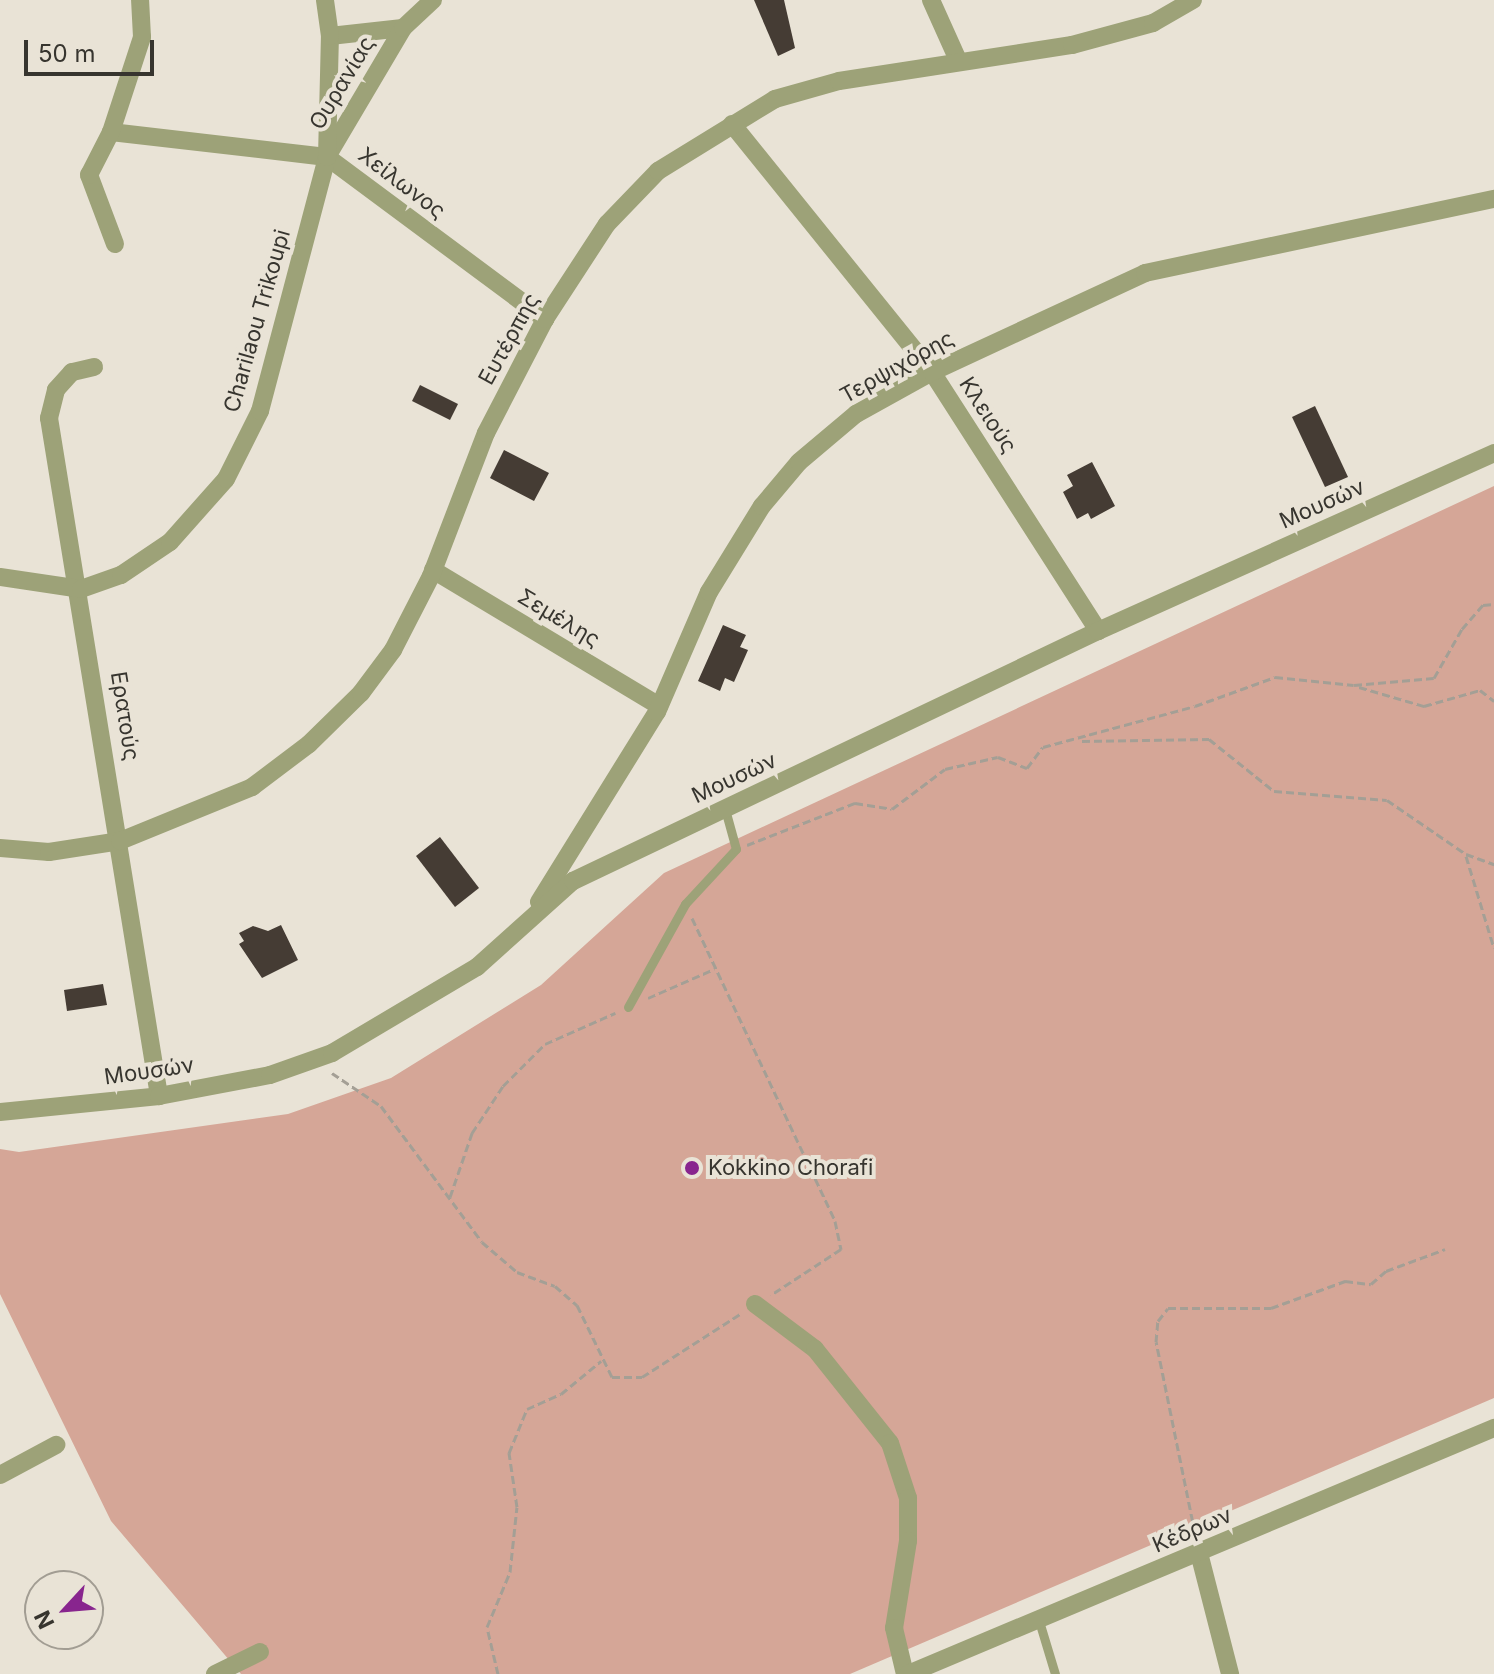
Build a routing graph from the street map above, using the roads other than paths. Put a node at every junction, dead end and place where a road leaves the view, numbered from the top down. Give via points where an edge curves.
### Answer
1 (140, 0) edge
2 (325, 0) edge
3 (433, 0) edge
4 (931, 0) edge
5 (1193, 0) edge
6 (403, 28) junction
7 (330, 36) junction
8 (958, 60) junction
9 (732, 124) junction
10 (111, 132) junction
11 (327, 157) junction
12 (1494, 199) edge
13 (115, 244) dead end
14 (545, 319) junction
15 (94, 367) dead end
16 (932, 372) junction
17 (1494, 453) edge
18 (433, 570) junction
19 (0, 577) edge
20 (81, 589) junction
21 (1098, 631) junction
22 (659, 706) junction
23 (725, 809) junction
24 (120, 841) junction
25 (0, 848) edge
26 (568, 873) junction
27 (526, 921) joint
28 (628, 1007) road end
29 (159, 1096) junction
30 (0, 1112) edge
31 (755, 1304) road end
32 (1494, 1428) edge
33 (56, 1445) dead end
34 (0, 1475) edge
35 (1199, 1553) junction
36 (1039, 1621) junction
37 (260, 1652) dead end
38 (215, 1674) edge
39 (906, 1674) edge
40 (1055, 1674) edge
41 (1230, 1674) edge

1 - 10 street via 142,37
2 - 7 street, Charilaou Trikoupi
3 - 6 street, Ουρανίας
4 - 8 street
5 - 8 street, Ευτέρπης via 1153,23 1072,45
6 - 7 street
6 - 11 street, Ουρανίας
7 - 11 street, Charilaou Trikoupi
8 - 9 street, Ευτέρπης via 826,84 775,99
9 - 14 street, Ευτέρπης via 658,171 607,224
9 - 16 street, Κλειούς
10 - 11 street, Χείλωνος
10 - 13 street via 89,175
11 - 14 street, Χείλωνος
11 - 20 street, Charilaou Trikoupi via 260,411 226,479 170,542 121,575
12 - 16 street, Τερψιχόρης via 1145,273
14 - 18 street, Ευτέρπης via 486,433
15 - 20 street, Ερατούς via 72,372 56,390 49,418
16 - 21 street, Κλειούς
16 - 22 street, Τερψιχόρης via 856,414 799,462 762,506 709,592
17 - 21 street, Μουσών
18 - 22 street, Σεμέλης
18 - 24 street, Ευτέρπης via 393,650 361,693 309,744 252,787
19 - 20 street, Charilaou Trikoupi
20 - 24 street, Ερατούς
21 - 23 street, Μουσών
22 - 26 street, Τερψιχόρης
23 - 26 street, Μουσών
23 - 28 lane via 736,849 685,904
24 - 25 street, Ευτέρπης via 49,852
24 - 29 street, Ερατούς
26 - 27 street, Τερψιχόρης
27 - 29 street, Μουσών via 477,967 312,1060 270,1075
29 - 30 street, Μουσών
31 - 39 street via 815,1349 890,1443 908,1498 908,1541 894,1628
32 - 35 street, Κέδρων
33 - 34 street
35 - 36 street, Κέδρων
35 - 41 street
36 - 39 street, Κέδρων
36 - 40 lane
37 - 38 street

